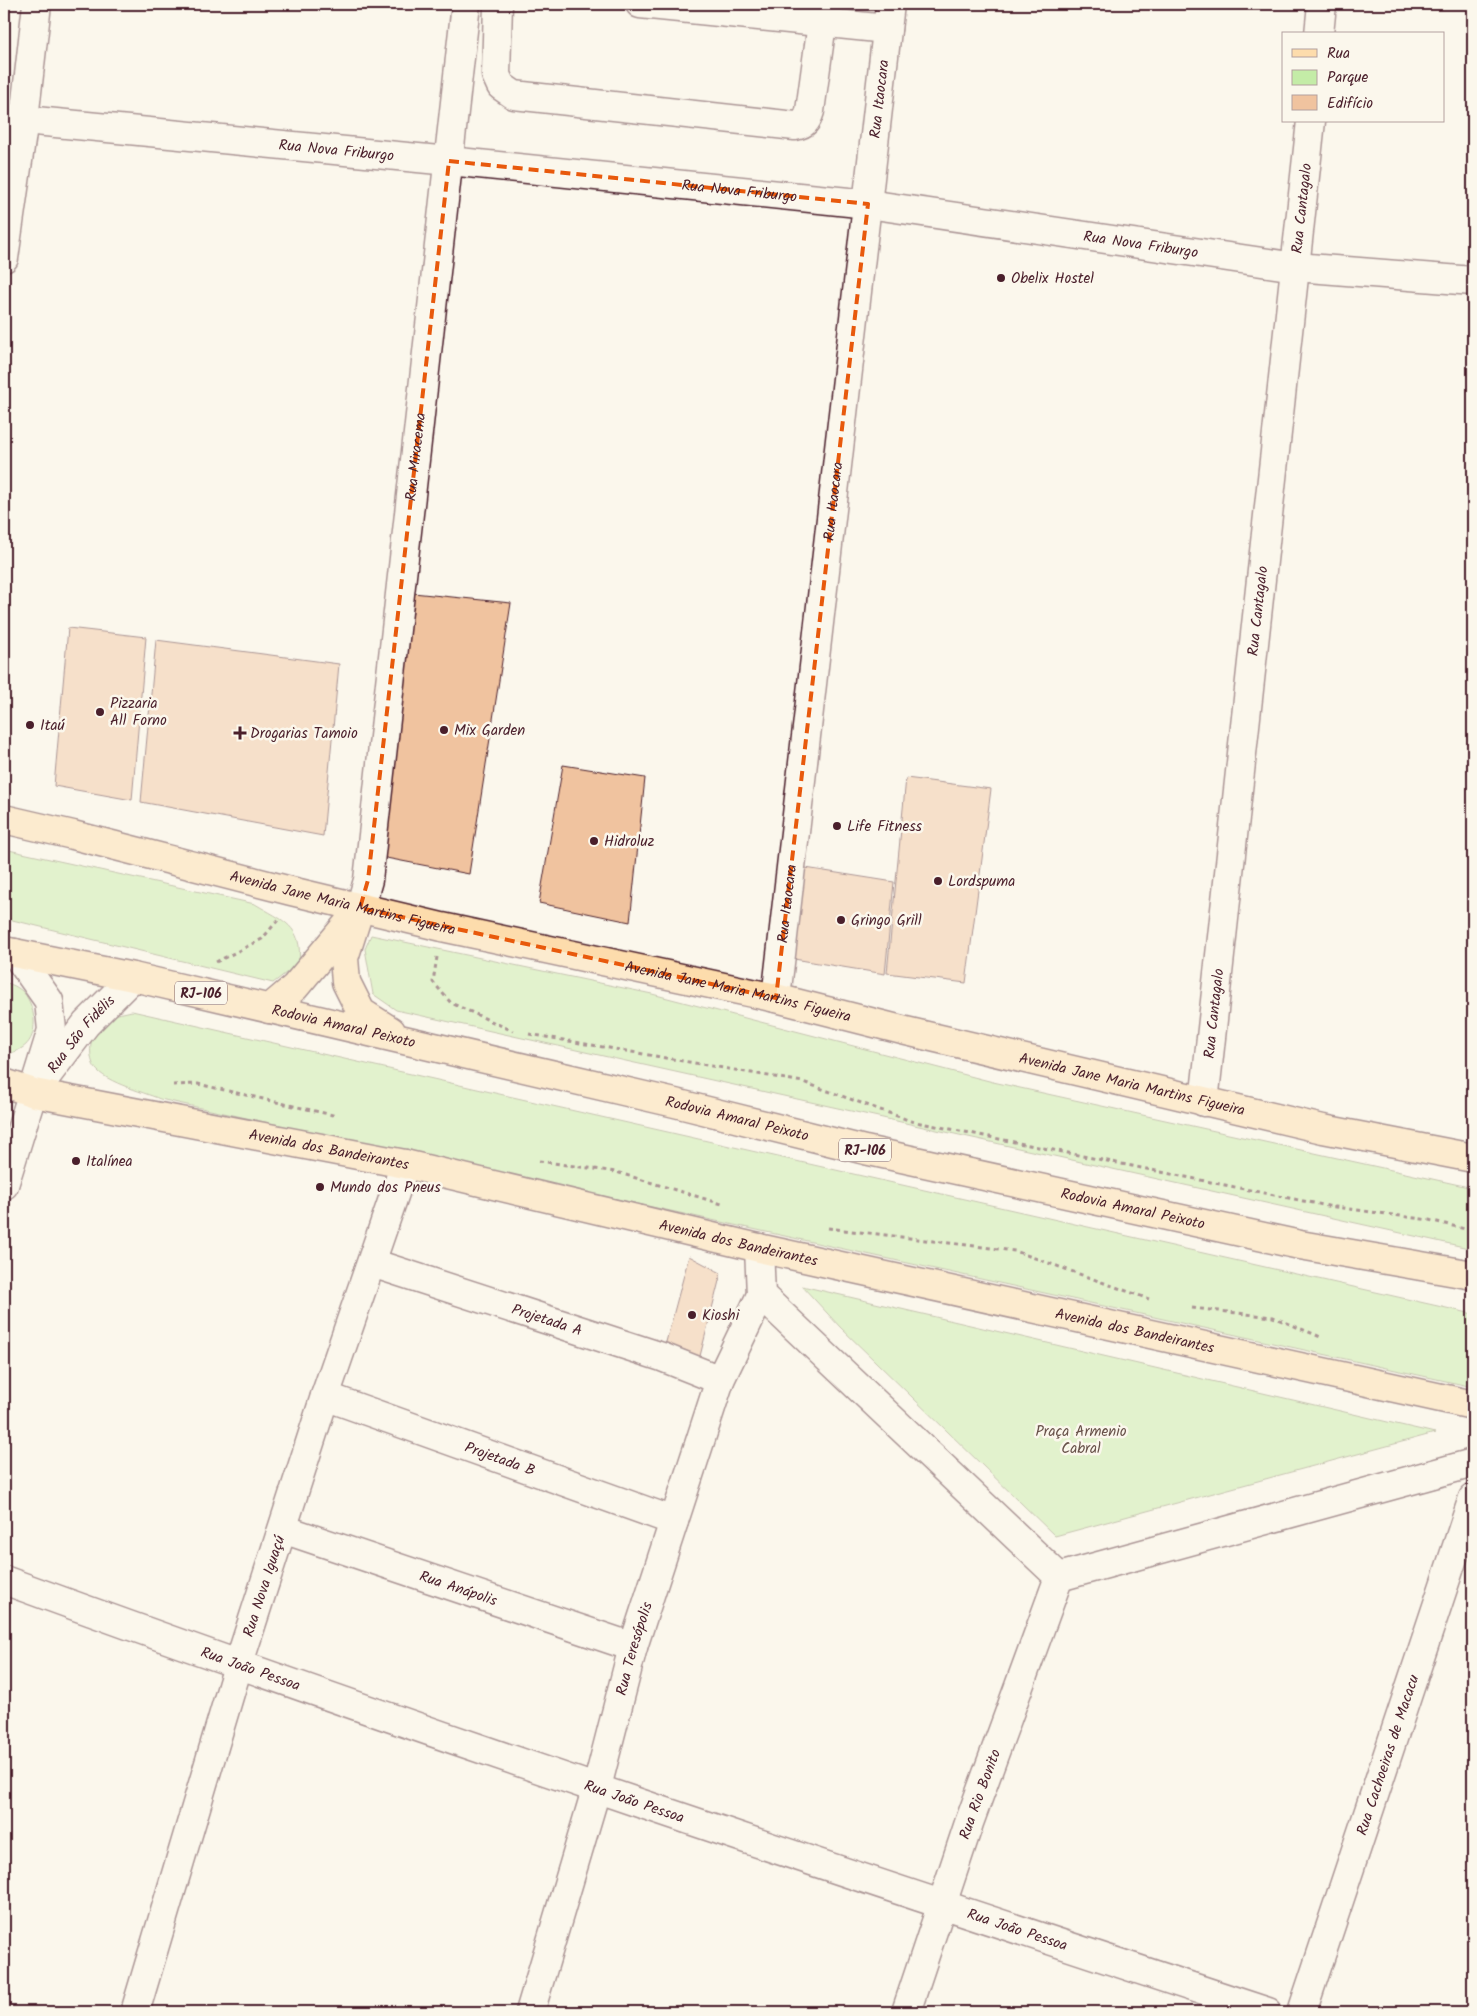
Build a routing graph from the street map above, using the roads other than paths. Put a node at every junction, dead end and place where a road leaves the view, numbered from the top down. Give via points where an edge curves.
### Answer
1 (37, 4) edge
2 (466, 4) edge
3 (498, 4) edge
4 (640, 4) edge
5 (1322, 4) edge
6 (889, 16) edge
7 (822, 23) junction
8 (1319, 32) edge
9 (14, 118) edge
10 (1311, 122) edge
11 (450, 161) junction
12 (868, 204) junction
13 (4, 258) edge
14 (1296, 267) junction
15 (1473, 281) edge
16 (4, 820) edge
17 (360, 908) junction
18 (10, 952) edge
19 (133, 977) junction
20 (776, 998) junction
21 (269, 1009) junction
22 (408, 1042) junction
23 (4, 1083) edge
24 (34, 1093) junction
25 (1204, 1102) junction
26 (1473, 1158) edge
27 (405, 1164) junction
28 (4, 1185) edge
29 (759, 1248) junction
30 (372, 1263) junction
31 (1470, 1276) edge
32 (761, 1295) junction
33 (720, 1380) junction
34 (326, 1396) junction
35 (1473, 1405) edge
36 (1473, 1463) edge
37 (1473, 1498) edge
38 (674, 1521) junction
39 (283, 1529) junction
40 (1059, 1577) junction
41 (4, 1580) edge
42 (633, 1647) junction
43 (238, 1666) junction
44 (597, 1788) junction
45 (940, 1905) junction
46 (135, 2012) edge
47 (530, 2012) edge
48 (906, 2012) edge
49 (1268, 2012) edge
50 (1302, 2012) edge

1 - 9 street
2 - 11 street, Rua Miracema
3 - 7 street via 496,75 501,86 514,96 795,126 803,124 810,111
4 - 7 street
5 - 8 street
6 - 7 street
6 - 12 street, Rua Itaocara
9 - 11 street, Rua Nova Friburgo
9 - 13 street
10 - 14 street, Rua Cantagalo
11 - 12 street, Rua Nova Friburgo
11 - 17 street, Rua Miracema via 368,880
12 - 14 street, Rua Nova Friburgo
12 - 20 street, Rua Itaocara
14 - 15 street, Rua Nova Friburgo
14 - 25 street, Rua Cantagalo
16 - 17 main road, Avenida Jane Maria Martins Figueira
17 - 20 main road, Avenida Jane Maria Martins Figueira
17 - 21 main road via 295,987
17 - 22 main road via 344,958 346,982 361,1012
18 - 19 main road, Rodovia Amaral Peixoto / RJ-106
18 - 24 street, Rua São Fidélis via 49,1001 52,1030
19 - 21 main road, Rodovia Amaral Peixoto / RJ-106
19 - 24 street, Rua São Fidélis via 86,1024
20 - 25 main road, Avenida Jane Maria Martins Figueira
21 - 22 main road, Rodovia Amaral Peixoto / RJ-106
22 - 31 main road, Rodovia Amaral Peixoto / RJ-106 via 675,1103 874,1153 1300,1245
23 - 24 main road, Avenida dos Bandeirantes
24 - 27 main road, Avenida dos Bandeirantes
24 - 28 street, Rua São Fidélis
25 - 26 main road, Avenida Jane Maria Martins Figueira
27 - 29 main road, Avenida dos Bandeirantes
27 - 30 street, Rua Nova Iguaçú
29 - 32 street
29 - 35 main road, Avenida dos Bandeirantes
30 - 33 street, Projetada A
30 - 34 street, Rua Nova Iguaçú
32 - 33 street, Rua Teresópolis
32 - 40 street
33 - 38 street, Rua Teresópolis
34 - 38 street, Projetada B
34 - 39 street, Rua Nova Iguaçú
36 - 40 street
37 - 50 street, Rua Cachoeiras de Macacu
38 - 42 street, Rua Teresópolis
39 - 42 street, Rua Anápolis
39 - 43 street, Rua Nova Iguaçú
40 - 45 street, Rua Rio Bonito
41 - 43 street, Rua João Pessoa
42 - 44 street, Rua Teresópolis
43 - 44 street, Rua João Pessoa
43 - 46 street, Rua Nova Iguaçú
44 - 45 street, Rua João Pessoa
44 - 47 street, Rua Teresópolis
45 - 48 street, Rua Rio Bonito
45 - 49 street, Rua João Pessoa

